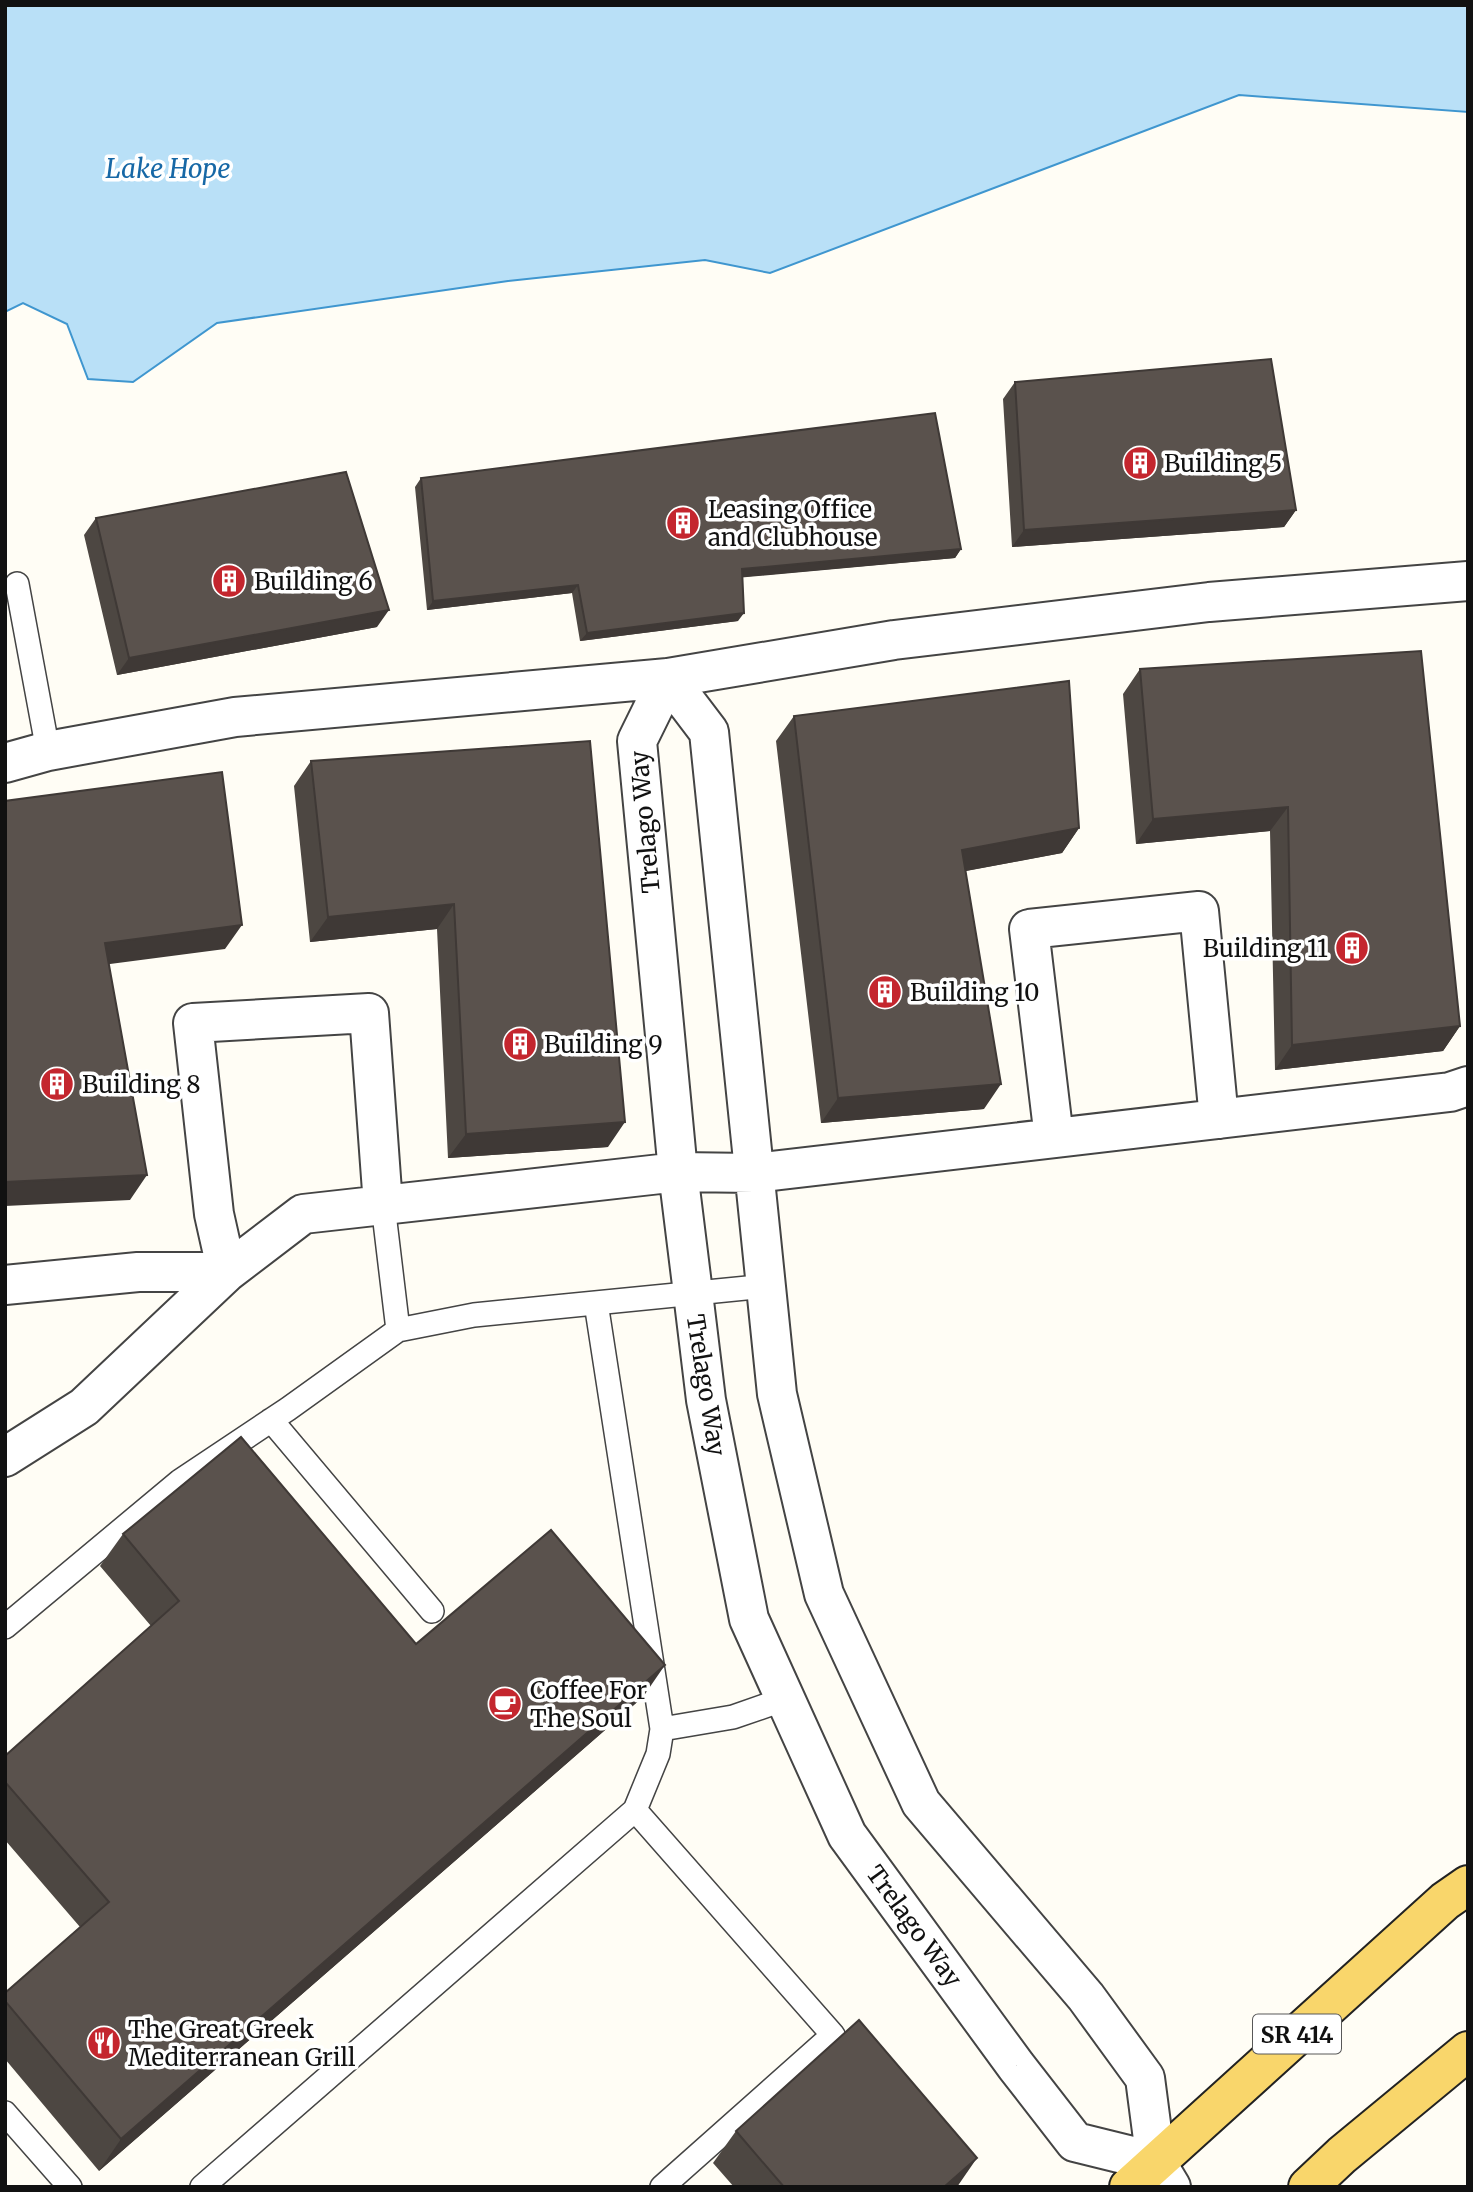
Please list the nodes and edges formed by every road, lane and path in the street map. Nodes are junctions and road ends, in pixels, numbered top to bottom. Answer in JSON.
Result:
{"nodes":[{"id":1,"x":17,"y":584,"type":"dead end"},
{"id":2,"x":1467,"y":591,"type":"edge"},
{"id":3,"x":668,"y":678,"type":"junction"},
{"id":4,"x":48,"y":751,"type":"junction"},
{"id":5,"x":5,"y":763,"type":"edge"},
{"id":6,"x":1468,"y":1086,"type":"edge"},
{"id":7,"x":1219,"y":1119,"type":"junction"},
{"id":8,"x":1054,"y":1138,"type":"junction"},
{"id":9,"x":678,"y":1172,"type":"junction"},
{"id":10,"x":754,"y":1173,"type":"junction"},
{"id":11,"x":383,"y":1205,"type":"junction"},
{"id":12,"x":227,"y":1272,"type":"junction"},
{"id":13,"x":5,"y":1285,"type":"edge"},
{"id":14,"x":766,"y":1286,"type":"junction"},
{"id":15,"x":692,"y":1293,"type":"junction"},
{"id":16,"x":596,"y":1303,"type":"junction"},
{"id":17,"x":398,"y":1330,"type":"junction"},
{"id":18,"x":271,"y":1420,"type":"junction"},
{"id":19,"x":5,"y":1457,"type":"edge"},
{"id":20,"x":432,"y":1611,"type":"dead end"},
{"id":21,"x":5,"y":1627,"type":"edge"},
{"id":22,"x":785,"y":1699,"type":"junction"},
{"id":23,"x":662,"y":1729,"type":"junction"},
{"id":24,"x":635,"y":1810,"type":"junction"},
{"id":25,"x":1468,"y":1885,"type":"edge"},
{"id":26,"x":1468,"y":2051,"type":"edge"},
{"id":27,"x":5,"y":2113,"type":"edge"},
{"id":28,"x":1152,"y":2179,"type":"edge"},
{"id":29,"x":70,"y":2187,"type":"edge"},
{"id":30,"x":202,"y":2187,"type":"edge"},
{"id":31,"x":662,"y":2187,"type":"edge"},
{"id":32,"x":1308,"y":2187,"type":"edge"}],
"edges":[{"from":1,"to":4,"type":"lane"},
{"from":2,"to":3,"type":"street"},
{"from":3,"to":4,"type":"street"},
{"from":3,"to":9,"type":"street","name":"Trelago Way"},
{"from":3,"to":10,"type":"street"},
{"from":4,"to":5,"type":"street"},
{"from":6,"to":7,"type":"street"},
{"from":7,"to":8,"type":"street"},
{"from":7,"to":8,"type":"street"},
{"from":8,"to":10,"type":"street"},
{"from":9,"to":10,"type":"street"},
{"from":9,"to":11,"type":"street"},
{"from":9,"to":15,"type":"street","name":"Trelago Way"},
{"from":10,"to":14,"type":"street"},
{"from":11,"to":12,"type":"street"},
{"from":11,"to":12,"type":"street"},
{"from":11,"to":17,"type":"lane"},
{"from":12,"to":13,"type":"street"},
{"from":12,"to":19,"type":"street"},
{"from":14,"to":15,"type":"lane"},
{"from":14,"to":28,"type":"street"},
{"from":15,"to":16,"type":"lane"},
{"from":15,"to":22,"type":"street","name":"Trelago Way"},
{"from":16,"to":17,"type":"lane"},
{"from":16,"to":23,"type":"lane"},
{"from":17,"to":18,"type":"lane"},
{"from":18,"to":20,"type":"lane"},
{"from":18,"to":21,"type":"lane"},
{"from":22,"to":23,"type":"lane"},
{"from":22,"to":28,"type":"street","name":"Trelago Way"},
{"from":23,"to":24,"type":"lane"},
{"from":24,"to":30,"type":"lane"},
{"from":24,"to":31,"type":"lane"},
{"from":25,"to":28,"type":"main road","number":"SR 414"},
{"from":26,"to":32,"type":"main road"},
{"from":27,"to":29,"type":"lane"}]}
